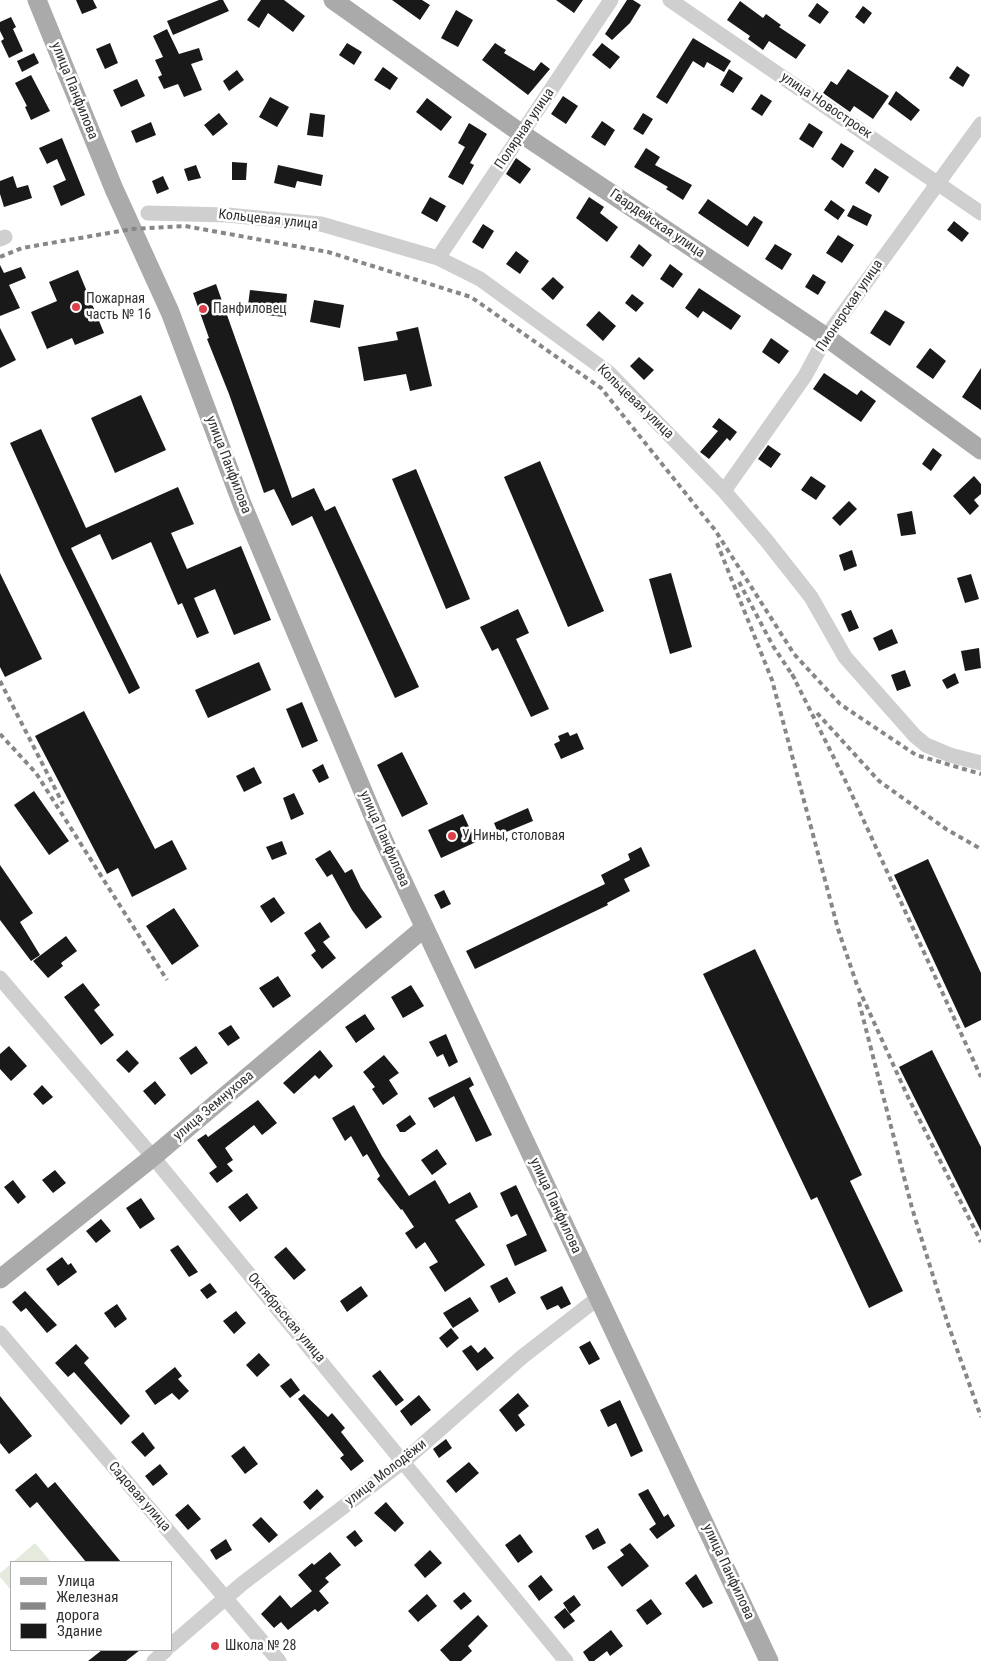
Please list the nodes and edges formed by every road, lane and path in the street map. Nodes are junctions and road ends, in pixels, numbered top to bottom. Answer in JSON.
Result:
{"nodes":[{"id":1,"x":37,"y":0,"type":"edge"},
{"id":2,"x":332,"y":0,"type":"edge"},
{"id":3,"x":611,"y":0,"type":"edge"},
{"id":4,"x":670,"y":0,"type":"edge"},
{"id":5,"x":981,"y":124,"type":"edge"},
{"id":6,"x":522,"y":134,"type":"junction"},
{"id":7,"x":937,"y":182,"type":"junction"},
{"id":8,"x":148,"y":213,"type":"dead end"},
{"id":9,"x":981,"y":213,"type":"edge"},
{"id":10,"x":438,"y":258,"type":"junction"},
{"id":11,"x":826,"y":337,"type":"junction"},
{"id":12,"x":981,"y":450,"type":"edge"},
{"id":13,"x":724,"y":491,"type":"junction"},
{"id":14,"x":981,"y":763,"type":"edge"},
{"id":15,"x":424,"y":928,"type":"junction"},
{"id":16,"x":0,"y":978,"type":"edge"},
{"id":17,"x":153,"y":1158,"type":"junction"},
{"id":18,"x":0,"y":1279,"type":"edge"},
{"id":19,"x":598,"y":1298,"type":"junction"},
{"id":20,"x":0,"y":1333,"type":"edge"},
{"id":21,"x":404,"y":1461,"type":"junction"},
{"id":22,"x":226,"y":1597,"type":"junction"},
{"id":23,"x":172,"y":1645,"type":"edge"},
{"id":24,"x":165,"y":1651,"type":"edge"},
{"id":25,"x":154,"y":1661,"type":"edge"},
{"id":26,"x":279,"y":1661,"type":"edge"},
{"id":27,"x":566,"y":1661,"type":"edge"},
{"id":28,"x":769,"y":1661,"type":"edge"}],
"edges":[{"from":1,"to":15,"type":"main road","name":"улица Панфилова"},
{"from":2,"to":6,"type":"main road","name":"Гвардейская улица"},
{"from":3,"to":6,"type":"street","name":"Полярная улица"},
{"from":4,"to":7,"type":"street","name":"улица Новостроек"},
{"from":5,"to":7,"type":"street","name":"Пионерская улица"},
{"from":6,"to":10,"type":"street","name":"Полярная улица"},
{"from":6,"to":11,"type":"main road","name":"Гвардейская улица"},
{"from":7,"to":9,"type":"street","name":"улица Новостроек"},
{"from":7,"to":11,"type":"street","name":"Пионерская улица"},
{"from":8,"to":10,"type":"street","name":"Кольцевая улица"},
{"from":10,"to":13,"type":"street","name":"Кольцевая улица"},
{"from":11,"to":12,"type":"main road","name":"Гвардейская улица"},
{"from":11,"to":13,"type":"street","name":"Пионерская улица"},
{"from":13,"to":14,"type":"street","name":"Кольцевая улица"},
{"from":15,"to":17,"type":"main road","name":"улица Земнухова"},
{"from":15,"to":19,"type":"main road","name":"улица Панфилова"},
{"from":16,"to":17,"type":"street","name":"Октябрьская улица"},
{"from":17,"to":18,"type":"main road","name":"улица Земнухова"},
{"from":17,"to":21,"type":"street","name":"Октябрьская улица"},
{"from":19,"to":21,"type":"street","name":"улица Молодёжи"},
{"from":19,"to":28,"type":"main road","name":"улица Панфилова"},
{"from":20,"to":22,"type":"street","name":"Садовая улица"},
{"from":21,"to":22,"type":"street","name":"улица Молодёжи"},
{"from":21,"to":27,"type":"street","name":"Октябрьская улица"},
{"from":22,"to":23,"type":"street","name":"улица Молодёжи"},
{"from":22,"to":26,"type":"street","name":"Садовая улица"},
{"from":24,"to":25,"type":"street"}]}
